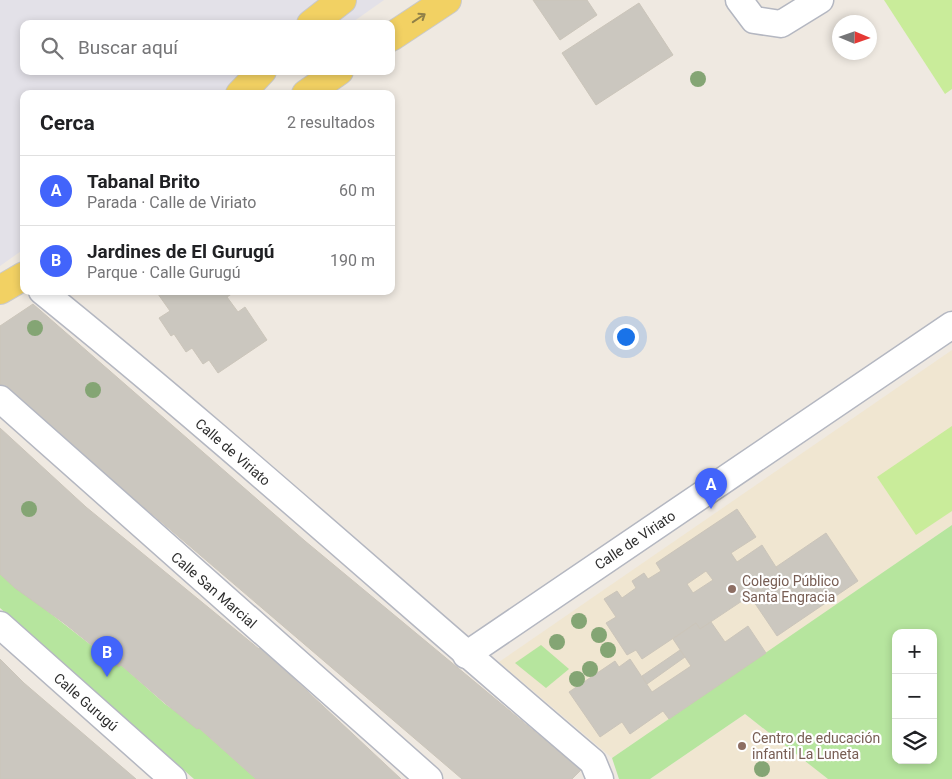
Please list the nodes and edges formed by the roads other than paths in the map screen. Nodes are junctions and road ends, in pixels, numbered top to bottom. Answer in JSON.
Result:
{"nodes":[{"id":1,"x":342,"y":0,"type":"edge"},
{"id":2,"x":447,"y":0,"type":"edge"},
{"id":3,"x":739,"y":0,"type":"edge"},
{"id":4,"x":820,"y":0,"type":"edge"},
{"id":5,"x":316,"y":20,"type":"edge"},
{"id":6,"x":395,"y":34,"type":"edge"},
{"id":7,"x":258,"y":75,"type":"edge"},
{"id":8,"x":334,"y":75,"type":"edge"},
{"id":9,"x":244,"y":90,"type":"edge"},
{"id":10,"x":312,"y":90,"type":"edge"},
{"id":11,"x":20,"y":278,"type":"edge"},
{"id":12,"x":0,"y":290,"type":"edge"},
{"id":13,"x":47,"y":295,"type":"edge"},
{"id":14,"x":952,"y":325,"type":"edge"},
{"id":15,"x":0,"y":400,"type":"edge"},
{"id":16,"x":0,"y":625,"type":"edge"},
{"id":17,"x":466,"y":655,"type":"junction"},
{"id":18,"x":173,"y":779,"type":"edge"},
{"id":19,"x":429,"y":779,"type":"edge"},
{"id":20,"x":600,"y":779,"type":"edge"}],
"edges":[{"from":1,"to":5,"type":"main road"},
{"from":6,"to":2,"type":"main road","one_way":true},
{"from":3,"to":4,"type":"street"},
{"from":7,"to":9,"type":"main road"},
{"from":8,"to":10,"type":"main road"},
{"from":11,"to":12,"type":"main road"},
{"from":13,"to":17,"type":"street","name":"Calle de Viriato"},
{"from":14,"to":17,"type":"street","name":"Calle de Viriato"},
{"from":15,"to":19,"type":"street","name":"Calle San Marcial"},
{"from":16,"to":18,"type":"street","name":"Calle Gurugú"},
{"from":17,"to":20,"type":"street","name":"Calle de Viriato"}]}
